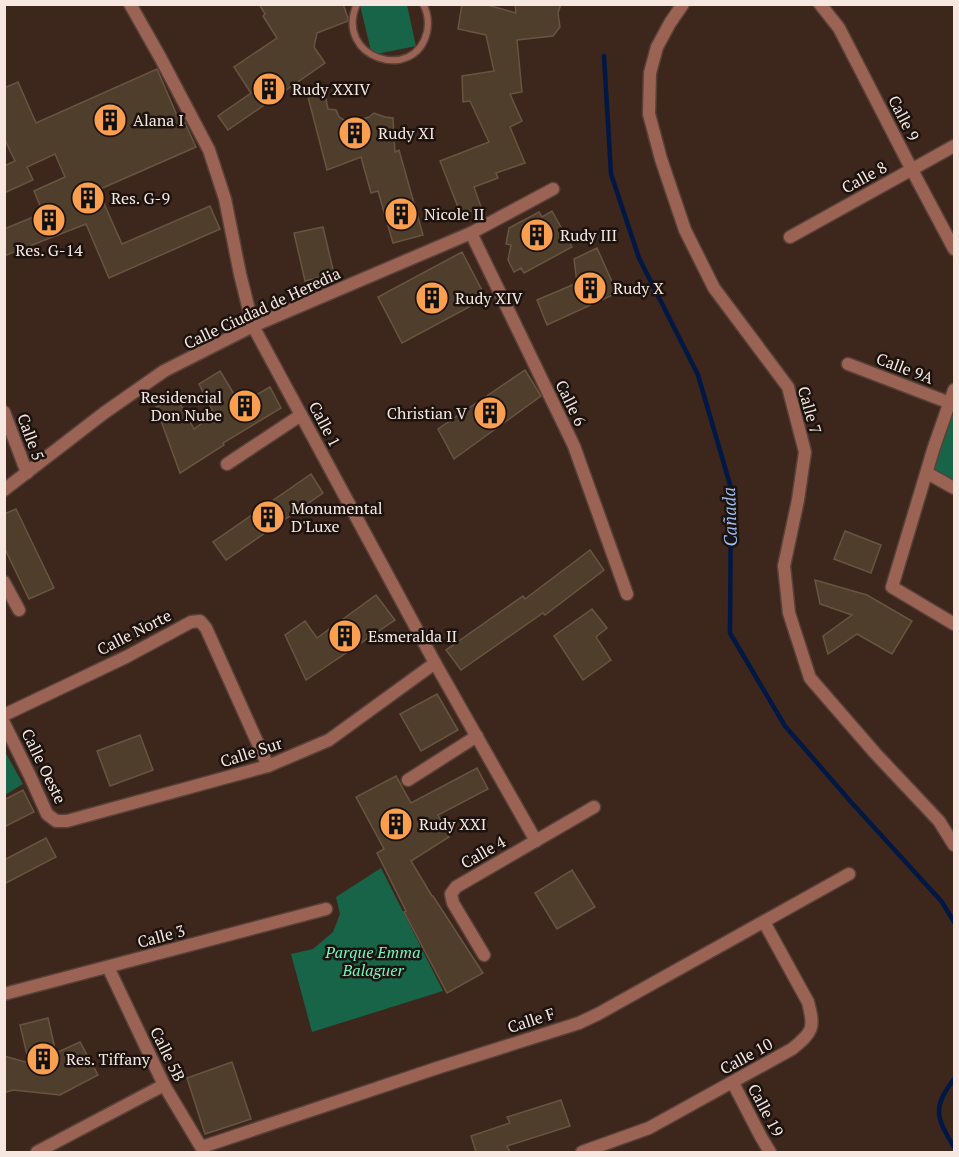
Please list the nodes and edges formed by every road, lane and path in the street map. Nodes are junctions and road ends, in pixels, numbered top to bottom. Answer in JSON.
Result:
{"nodes":[{"id":1,"x":130,"y":4,"type":"edge"},
{"id":2,"x":357,"y":4,"type":"edge"},
{"id":3,"x":423,"y":4,"type":"edge"},
{"id":4,"x":683,"y":4,"type":"edge"},
{"id":5,"x":820,"y":4,"type":"edge"},
{"id":6,"x":954,"y":146,"type":"edge"},
{"id":7,"x":912,"y":170,"type":"junction"},
{"id":8,"x":553,"y":189,"type":"dead end"},
{"id":9,"x":471,"y":233,"type":"junction"},
{"id":10,"x":790,"y":237,"type":"dead end"},
{"id":11,"x":954,"y":249,"type":"edge"},
{"id":12,"x":253,"y":326,"type":"junction"},
{"id":13,"x":848,"y":364,"type":"dead end"},
{"id":14,"x":954,"y":390,"type":"edge"},
{"id":15,"x":950,"y":403,"type":"junction"},
{"id":16,"x":4,"y":412,"type":"edge"},
{"id":17,"x":301,"y":415,"type":"junction"},
{"id":18,"x":227,"y":464,"type":"dead end"},
{"id":19,"x":27,"y":473,"type":"junction"},
{"id":20,"x":927,"y":473,"type":"junction"},
{"id":21,"x":954,"y":488,"type":"edge"},
{"id":22,"x":4,"y":490,"type":"edge"},
{"id":23,"x":4,"y":582,"type":"edge"},
{"id":24,"x":627,"y":594,"type":"dead end"},
{"id":25,"x":19,"y":610,"type":"dead end"},
{"id":26,"x":954,"y":624,"type":"edge"},
{"id":27,"x":435,"y":663,"type":"junction"},
{"id":28,"x":4,"y":715,"type":"edge"},
{"id":29,"x":4,"y":723,"type":"edge"},
{"id":30,"x":477,"y":736,"type":"junction"},
{"id":31,"x":268,"y":766,"type":"junction"},
{"id":32,"x":408,"y":780,"type":"dead end"},
{"id":33,"x":594,"y":807,"type":"dead end"},
{"id":34,"x":56,"y":821,"type":"joint"},
{"id":35,"x":536,"y":841,"type":"junction"},
{"id":36,"x":954,"y":845,"type":"edge"},
{"id":37,"x":849,"y":874,"type":"dead end"},
{"id":38,"x":326,"y":909,"type":"dead end"},
{"id":39,"x":764,"y":922,"type":"junction"},
{"id":40,"x":484,"y":954,"type":"dead end"},
{"id":41,"x":108,"y":967,"type":"junction"},
{"id":42,"x":4,"y":994,"type":"edge"},
{"id":43,"x":733,"y":1083,"type":"junction"},
{"id":44,"x":165,"y":1085,"type":"junction"},
{"id":45,"x":203,"y":1150,"type":"edge"},
{"id":46,"x":39,"y":1152,"type":"edge"},
{"id":47,"x":582,"y":1152,"type":"edge"},
{"id":48,"x":770,"y":1152,"type":"edge"}],
"edges":[{"from":1,"to":12,"type":"street","name":"Calle 1"},
{"from":2,"to":3,"type":"lane"},
{"from":4,"to":36,"type":"street","name":"Calle 7"},
{"from":5,"to":7,"type":"street","name":"Calle 9"},
{"from":6,"to":7,"type":"street","name":"Calle 8"},
{"from":7,"to":10,"type":"street","name":"Calle 8"},
{"from":7,"to":11,"type":"street","name":"Calle 9"},
{"from":8,"to":9,"type":"street","name":"Calle Ciudad de Heredia"},
{"from":9,"to":12,"type":"street","name":"Calle Ciudad de Heredia"},
{"from":9,"to":24,"type":"street","name":"Calle 6"},
{"from":12,"to":17,"type":"street","name":"Calle 1"},
{"from":12,"to":19,"type":"street","name":"Calle Ciudad de Heredia"},
{"from":13,"to":15,"type":"street","name":"Calle 9A"},
{"from":14,"to":15,"type":"street"},
{"from":15,"to":20,"type":"street"},
{"from":16,"to":19,"type":"street","name":"Calle 5"},
{"from":17,"to":18,"type":"street"},
{"from":17,"to":27,"type":"street","name":"Calle 1"},
{"from":19,"to":22,"type":"street","name":"Calle Ciudad de Heredia"},
{"from":20,"to":21,"type":"street"},
{"from":20,"to":26,"type":"street"},
{"from":23,"to":25,"type":"street"},
{"from":27,"to":30,"type":"street","name":"Calle 1"},
{"from":27,"to":31,"type":"street","name":"Calle Sur"},
{"from":28,"to":31,"type":"street","name":"Calle Norte"},
{"from":29,"to":34,"type":"street","name":"Calle Oeste"},
{"from":30,"to":32,"type":"street"},
{"from":30,"to":35,"type":"street","name":"Calle 1"},
{"from":31,"to":34,"type":"street","name":"Calle Sur"},
{"from":33,"to":35,"type":"street","name":"Calle 4"},
{"from":35,"to":40,"type":"street","name":"Calle 4"},
{"from":37,"to":39,"type":"street","name":"Calle F"},
{"from":38,"to":41,"type":"street","name":"Calle 3"},
{"from":39,"to":43,"type":"street","name":"Calle 10"},
{"from":39,"to":45,"type":"street","name":"Calle F"},
{"from":41,"to":42,"type":"street","name":"Calle 3"},
{"from":41,"to":44,"type":"street","name":"Calle 5B"},
{"from":43,"to":47,"type":"street","name":"Calle 10"},
{"from":43,"to":48,"type":"street","name":"Calle 19"},
{"from":44,"to":45,"type":"street","name":"Calle 5B"},
{"from":44,"to":46,"type":"street"}]}
